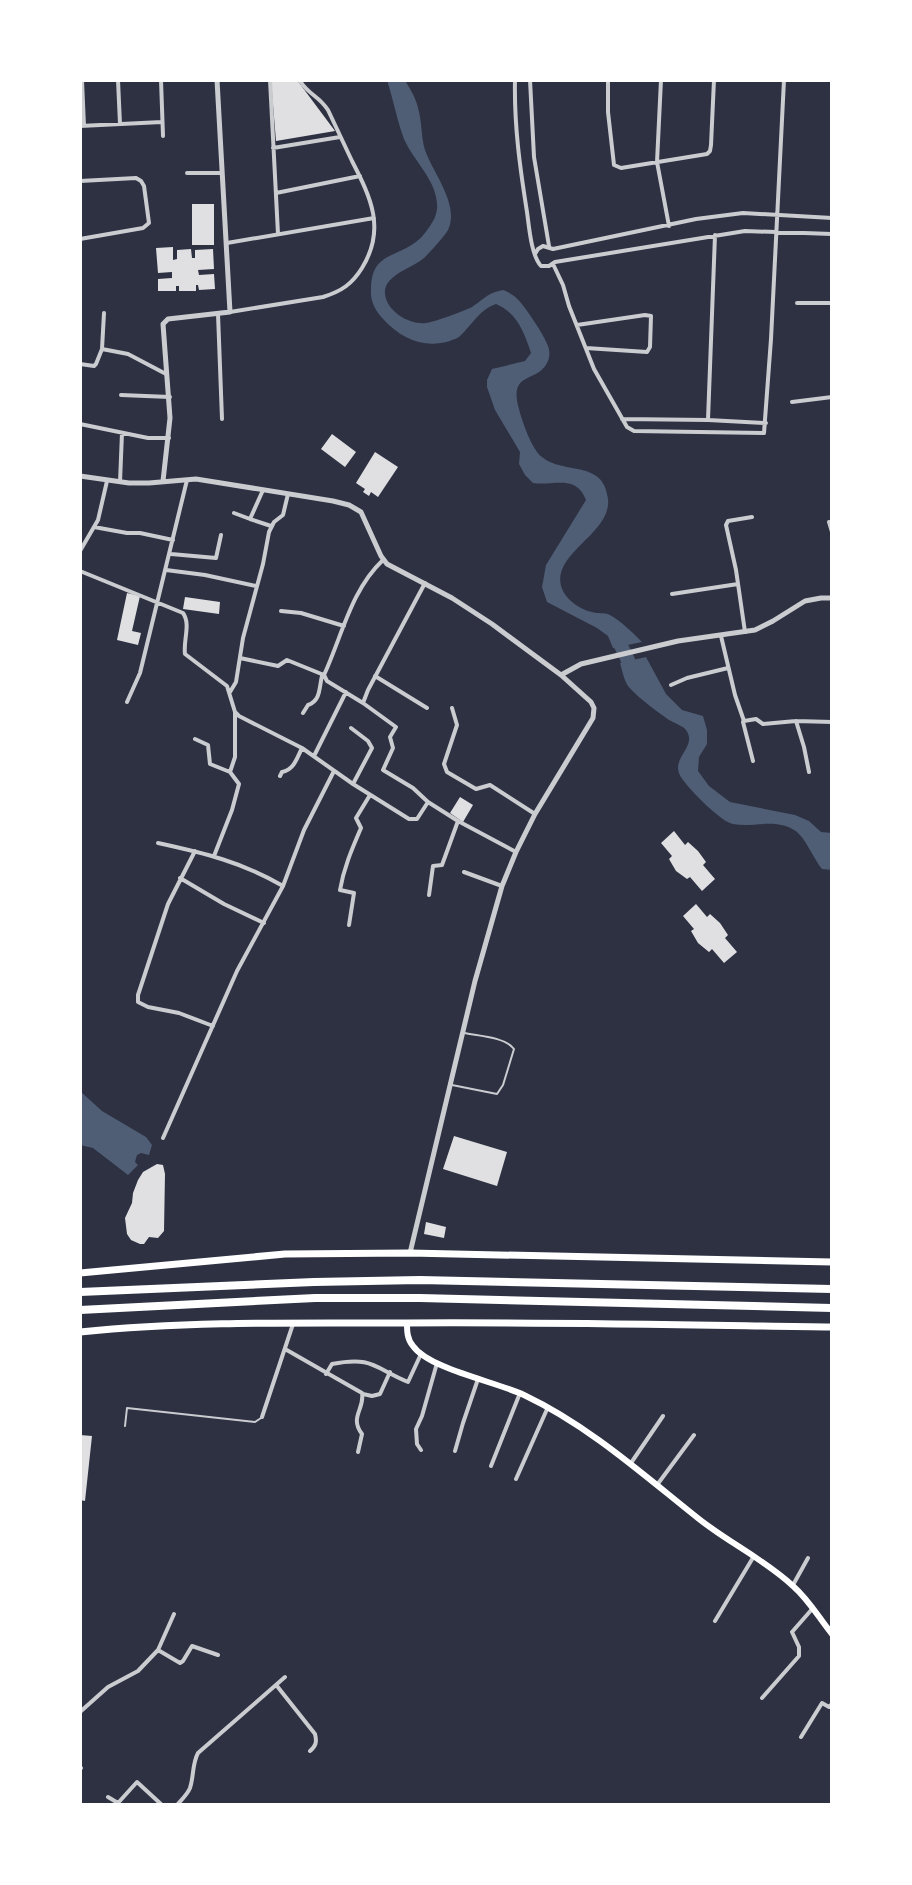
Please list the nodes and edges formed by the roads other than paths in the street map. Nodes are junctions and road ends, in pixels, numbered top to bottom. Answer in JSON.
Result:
{"nodes":[{"id":1,"x":82,"y":80,"type":"edge"},
{"id":2,"x":118,"y":80,"type":"edge"},
{"id":3,"x":161,"y":80,"type":"edge"},
{"id":4,"x":217,"y":80,"type":"edge"},
{"id":5,"x":270,"y":80,"type":"edge"},
{"id":6,"x":515,"y":80,"type":"edge"},
{"id":7,"x":530,"y":80,"type":"edge"},
{"id":8,"x":608,"y":80,"type":"edge"},
{"id":9,"x":661,"y":80,"type":"edge"},
{"id":10,"x":714,"y":80,"type":"edge"},
{"id":11,"x":784,"y":80,"type":"edge"},
{"id":12,"x":300,"y":81,"type":"edge"},
{"id":13,"x":162,"y":122,"type":"junction"},
{"id":14,"x":120,"y":124,"type":"junction"},
{"id":15,"x":82,"y":126,"type":"edge"},
{"id":16,"x":163,"y":136,"type":"dead end"},
{"id":17,"x":340,"y":137,"type":"junction"},
{"id":18,"x":273,"y":148,"type":"junction"},
{"id":19,"x":657,"y":162,"type":"junction"},
{"id":20,"x":187,"y":173,"type":"dead end"},
{"id":21,"x":222,"y":173,"type":"junction"},
{"id":22,"x":360,"y":176,"type":"junction"},
{"id":23,"x":80,"y":181,"type":"edge"},
{"id":24,"x":276,"y":193,"type":"junction"},
{"id":25,"x":776,"y":215,"type":"junction"},
{"id":26,"x":374,"y":218,"type":"junction"},
{"id":27,"x":832,"y":218,"type":"edge"},
{"id":28,"x":669,"y":226,"type":"junction"},
{"id":29,"x":775,"y":231,"type":"junction"},
{"id":30,"x":278,"y":234,"type":"junction"},
{"id":31,"x":832,"y":234,"type":"edge"},
{"id":32,"x":715,"y":235,"type":"junction"},
{"id":33,"x":80,"y":239,"type":"edge"},
{"id":34,"x":227,"y":243,"type":"junction"},
{"id":35,"x":551,"y":248,"type":"junction"},
{"id":36,"x":535,"y":254,"type":"junction"},
{"id":37,"x":554,"y":263,"type":"junction"},
{"id":38,"x":797,"y":303,"type":"dead end"},
{"id":39,"x":832,"y":303,"type":"edge"},
{"id":40,"x":230,"y":312,"type":"junction"},
{"id":41,"x":104,"y":313,"type":"dead end"},
{"id":42,"x":218,"y":314,"type":"junction"},
{"id":43,"x":577,"y":325,"type":"junction"},
{"id":44,"x":586,"y":348,"type":"junction"},
{"id":45,"x":102,"y":349,"type":"junction"},
{"id":46,"x":80,"y":364,"type":"edge"},
{"id":47,"x":167,"y":374,"type":"junction"},
{"id":48,"x":121,"y":395,"type":"dead end"},
{"id":49,"x":170,"y":397,"type":"junction"},
{"id":50,"x":832,"y":397,"type":"edge"},
{"id":51,"x":792,"y":402,"type":"dead end"},
{"id":52,"x":222,"y":419,"type":"dead end"},
{"id":53,"x":622,"y":419,"type":"junction"},
{"id":54,"x":708,"y":420,"type":"junction"},
{"id":55,"x":766,"y":423,"type":"junction"},
{"id":56,"x":80,"y":424,"type":"edge"},
{"id":57,"x":122,"y":433,"type":"junction"},
{"id":58,"x":169,"y":438,"type":"junction"},
{"id":59,"x":80,"y":476,"type":"edge"},
{"id":60,"x":187,"y":478,"type":"junction"},
{"id":61,"x":107,"y":481,"type":"junction"},
{"id":62,"x":163,"y":481,"type":"junction"},
{"id":63,"x":120,"y":482,"type":"junction"},
{"id":64,"x":263,"y":490,"type":"junction"},
{"id":65,"x":288,"y":494,"type":"junction"},
{"id":66,"x":234,"y":513,"type":"dead end"},
{"id":67,"x":752,"y":517,"type":"dead end"},
{"id":68,"x":250,"y":519,"type":"junction"},
{"id":69,"x":829,"y":522,"type":"dead end"},
{"id":70,"x":271,"y":526,"type":"junction"},
{"id":71,"x":94,"y":527,"type":"junction"},
{"id":72,"x":832,"y":532,"type":"edge"},
{"id":73,"x":221,"y":535,"type":"dead end"},
{"id":74,"x":173,"y":540,"type":"junction"},
{"id":75,"x":80,"y":551,"type":"edge"},
{"id":76,"x":170,"y":554,"type":"junction"},
{"id":77,"x":383,"y":560,"type":"junction"},
{"id":78,"x":166,"y":570,"type":"junction"},
{"id":79,"x":80,"y":571,"type":"edge"},
{"id":80,"x":425,"y":583,"type":"junction"},
{"id":81,"x":738,"y":584,"type":"junction"},
{"id":82,"x":256,"y":586,"type":"junction"},
{"id":83,"x":672,"y":594,"type":"dead end"},
{"id":84,"x":832,"y":598,"type":"edge"},
{"id":85,"x":157,"y":602,"type":"junction"},
{"id":86,"x":281,"y":611,"type":"dead end"},
{"id":87,"x":344,"y":626,"type":"junction"},
{"id":88,"x":745,"y":632,"type":"junction"},
{"id":89,"x":721,"y":636,"type":"junction"},
{"id":90,"x":240,"y":658,"type":"junction"},
{"id":91,"x":728,"y":668,"type":"junction"},
{"id":92,"x":561,"y":675,"type":"junction"},
{"id":93,"x":323,"y":676,"type":"junction"},
{"id":94,"x":375,"y":676,"type":"junction"},
{"id":95,"x":671,"y":685,"type":"dead end"},
{"id":96,"x":346,"y":692,"type":"junction"},
{"id":97,"x":231,"y":694,"type":"junction"},
{"id":98,"x":127,"y":702,"type":"dead end"},
{"id":99,"x":363,"y":703,"type":"junction"},
{"id":100,"x":427,"y":708,"type":"dead end"},
{"id":101,"x":452,"y":708,"type":"dead end"},
{"id":102,"x":235,"y":712,"type":"junction"},
{"id":103,"x":303,"y":713,"type":"dead end"},
{"id":104,"x":742,"y":720,"type":"junction"},
{"id":105,"x":796,"y":721,"type":"junction"},
{"id":106,"x":832,"y":722,"type":"edge"},
{"id":107,"x":351,"y":728,"type":"dead end"},
{"id":108,"x":195,"y":739,"type":"dead end"},
{"id":109,"x":302,"y":748,"type":"junction"},
{"id":110,"x":314,"y":756,"type":"junction"},
{"id":111,"x":753,"y":761,"type":"dead end"},
{"id":112,"x":334,"y":771,"type":"junction"},
{"id":113,"x":230,"y":772,"type":"junction"},
{"id":114,"x":809,"y":772,"type":"dead end"},
{"id":115,"x":280,"y":776,"type":"dead end"},
{"id":116,"x":353,"y":784,"type":"junction"},
{"id":117,"x":370,"y":795,"type":"junction"},
{"id":118,"x":428,"y":802,"type":"junction"},
{"id":119,"x":535,"y":814,"type":"junction"},
{"id":120,"x":458,"y":821,"type":"junction"},
{"id":121,"x":158,"y":843,"type":"dead end"},
{"id":122,"x":195,"y":851,"type":"junction"},
{"id":123,"x":516,"y":852,"type":"junction"},
{"id":124,"x":214,"y":856,"type":"junction"},
{"id":125,"x":464,"y":872,"type":"dead end"},
{"id":126,"x":180,"y":878,"type":"junction"},
{"id":127,"x":283,"y":886,"type":"junction"},
{"id":128,"x":502,"y":886,"type":"junction"},
{"id":129,"x":429,"y":895,"type":"dead end"},
{"id":130,"x":264,"y":923,"type":"junction"},
{"id":131,"x":349,"y":925,"type":"dead end"},
{"id":132,"x":213,"y":1026,"type":"junction"},
{"id":133,"x":463,"y":1033,"type":"junction"},
{"id":134,"x":451,"y":1084,"type":"junction"},
{"id":135,"x":163,"y":1138,"type":"dead end"},
{"id":136,"x":410,"y":1253,"type":"junction"},
{"id":137,"x":832,"y":1262,"type":"edge"},
{"id":138,"x":80,"y":1273,"type":"edge"},
{"id":139,"x":832,"y":1289,"type":"edge"},
{"id":140,"x":80,"y":1292,"type":"edge"},
{"id":141,"x":832,"y":1308,"type":"edge"},
{"id":142,"x":80,"y":1310,"type":"edge"},
{"id":143,"x":294,"y":1322,"type":"junction"},
{"id":144,"x":407,"y":1323,"type":"junction"},
{"id":145,"x":832,"y":1327,"type":"edge"},
{"id":146,"x":80,"y":1332,"type":"edge"},
{"id":147,"x":285,"y":1349,"type":"junction"},
{"id":148,"x":421,"y":1354,"type":"junction"},
{"id":149,"x":437,"y":1363,"type":"junction"},
{"id":150,"x":390,"y":1372,"type":"junction"},
{"id":151,"x":326,"y":1374,"type":"junction"},
{"id":152,"x":478,"y":1379,"type":"junction"},
{"id":153,"x":362,"y":1393,"type":"junction"},
{"id":154,"x":520,"y":1393,"type":"junction"},
{"id":155,"x":548,"y":1407,"type":"junction"},
{"id":156,"x":663,"y":1416,"type":"dead end"},
{"id":157,"x":262,"y":1417,"type":"joint"},
{"id":158,"x":125,"y":1426,"type":"dead end"},
{"id":159,"x":694,"y":1435,"type":"dead end"},
{"id":160,"x":421,"y":1450,"type":"dead end"},
{"id":161,"x":455,"y":1451,"type":"dead end"},
{"id":162,"x":358,"y":1452,"type":"dead end"},
{"id":163,"x":631,"y":1463,"type":"junction"},
{"id":164,"x":491,"y":1466,"type":"dead end"},
{"id":165,"x":516,"y":1479,"type":"dead end"},
{"id":166,"x":657,"y":1485,"type":"junction"},
{"id":167,"x":754,"y":1556,"type":"junction"},
{"id":168,"x":808,"y":1558,"type":"dead end"},
{"id":169,"x":793,"y":1585,"type":"junction"},
{"id":170,"x":813,"y":1608,"type":"junction"},
{"id":171,"x":174,"y":1614,"type":"dead end"},
{"id":172,"x":715,"y":1621,"type":"dead end"},
{"id":173,"x":832,"y":1634,"type":"edge"},
{"id":174,"x":158,"y":1650,"type":"junction"},
{"id":175,"x":218,"y":1655,"type":"dead end"},
{"id":176,"x":285,"y":1677,"type":"dead end"},
{"id":177,"x":276,"y":1685,"type":"junction"},
{"id":178,"x":762,"y":1698,"type":"dead end"},
{"id":179,"x":832,"y":1704,"type":"edge"},
{"id":180,"x":80,"y":1712,"type":"edge"},
{"id":181,"x":801,"y":1737,"type":"dead end"},
{"id":182,"x":310,"y":1751,"type":"dead end"},
{"id":183,"x":108,"y":1797,"type":"dead end"},
{"id":184,"x":119,"y":1804,"type":"edge"},
{"id":185,"x":162,"y":1805,"type":"edge"},
{"id":186,"x":177,"y":1805,"type":"edge"}],
"edges":[{"from":1,"to":15,"type":"street"},
{"from":2,"to":14,"type":"street"},
{"from":3,"to":13,"type":"street"},
{"from":4,"to":21,"type":"street"},
{"from":5,"to":18,"type":"street"},
{"from":6,"to":36,"type":"street"},
{"from":7,"to":35,"type":"street"},
{"from":8,"to":19,"type":"street"},
{"from":9,"to":19,"type":"street"},
{"from":10,"to":19,"type":"street"},
{"from":11,"to":25,"type":"street"},
{"from":12,"to":17,"type":"street"},
{"from":13,"to":14,"type":"street"},
{"from":13,"to":16,"type":"street"},
{"from":14,"to":15,"type":"street"},
{"from":17,"to":18,"type":"street"},
{"from":17,"to":22,"type":"street"},
{"from":18,"to":24,"type":"street"},
{"from":19,"to":28,"type":"street"},
{"from":20,"to":21,"type":"street"},
{"from":21,"to":34,"type":"street"},
{"from":22,"to":24,"type":"street"},
{"from":22,"to":26,"type":"street"},
{"from":23,"to":33,"type":"street"},
{"from":24,"to":30,"type":"street"},
{"from":25,"to":27,"type":"street"},
{"from":25,"to":28,"type":"street"},
{"from":25,"to":29,"type":"street"},
{"from":26,"to":30,"type":"street"},
{"from":26,"to":40,"type":"street"},
{"from":28,"to":35,"type":"street"},
{"from":29,"to":31,"type":"street"},
{"from":29,"to":32,"type":"street"},
{"from":29,"to":55,"type":"street"},
{"from":30,"to":34,"type":"street"},
{"from":32,"to":37,"type":"street"},
{"from":32,"to":54,"type":"street"},
{"from":34,"to":40,"type":"street"},
{"from":35,"to":36,"type":"street"},
{"from":35,"to":37,"type":"street"},
{"from":36,"to":37,"type":"street"},
{"from":37,"to":43,"type":"street"},
{"from":38,"to":39,"type":"street"},
{"from":40,"to":42,"type":"street"},
{"from":41,"to":45,"type":"street"},
{"from":42,"to":47,"type":"street"},
{"from":42,"to":52,"type":"street"},
{"from":43,"to":44,"type":"street"},
{"from":43,"to":44,"type":"street"},
{"from":44,"to":53,"type":"street"},
{"from":45,"to":46,"type":"street"},
{"from":45,"to":47,"type":"street"},
{"from":47,"to":49,"type":"street"},
{"from":48,"to":49,"type":"street"},
{"from":49,"to":58,"type":"street"},
{"from":50,"to":51,"type":"street"},
{"from":53,"to":54,"type":"street"},
{"from":53,"to":55,"type":"street"},
{"from":54,"to":55,"type":"street"},
{"from":56,"to":57,"type":"street"},
{"from":57,"to":58,"type":"street"},
{"from":57,"to":63,"type":"street"},
{"from":58,"to":62,"type":"street"},
{"from":59,"to":61,"type":"street"},
{"from":60,"to":62,"type":"street"},
{"from":60,"to":64,"type":"street"},
{"from":60,"to":74,"type":"street"},
{"from":61,"to":63,"type":"street"},
{"from":61,"to":71,"type":"street"},
{"from":62,"to":63,"type":"street"},
{"from":64,"to":65,"type":"street"},
{"from":64,"to":68,"type":"street"},
{"from":65,"to":70,"type":"street"},
{"from":65,"to":77,"type":"street"},
{"from":66,"to":68,"type":"street"},
{"from":67,"to":81,"type":"street"},
{"from":68,"to":70,"type":"street"},
{"from":69,"to":72,"type":"street"},
{"from":70,"to":82,"type":"street"},
{"from":71,"to":74,"type":"street"},
{"from":71,"to":75,"type":"street"},
{"from":73,"to":76,"type":"street"},
{"from":74,"to":76,"type":"street"},
{"from":76,"to":78,"type":"street"},
{"from":77,"to":80,"type":"street"},
{"from":77,"to":87,"type":"street"},
{"from":78,"to":82,"type":"street"},
{"from":78,"to":85,"type":"street"},
{"from":79,"to":85,"type":"street"},
{"from":80,"to":92,"type":"street"},
{"from":80,"to":94,"type":"street"},
{"from":81,"to":83,"type":"street"},
{"from":81,"to":88,"type":"street"},
{"from":82,"to":90,"type":"street"},
{"from":84,"to":88,"type":"street"},
{"from":85,"to":97,"type":"street"},
{"from":85,"to":98,"type":"street"},
{"from":86,"to":87,"type":"street"},
{"from":87,"to":93,"type":"street"},
{"from":88,"to":89,"type":"street"},
{"from":89,"to":91,"type":"street"},
{"from":89,"to":92,"type":"street"},
{"from":90,"to":93,"type":"street"},
{"from":90,"to":97,"type":"street"},
{"from":91,"to":95,"type":"street"},
{"from":91,"to":104,"type":"street"},
{"from":92,"to":119,"type":"street"},
{"from":93,"to":96,"type":"street"},
{"from":93,"to":103,"type":"street"},
{"from":94,"to":99,"type":"street"},
{"from":94,"to":100,"type":"street"},
{"from":96,"to":99,"type":"street"},
{"from":96,"to":110,"type":"street"},
{"from":97,"to":102,"type":"street"},
{"from":99,"to":118,"type":"street"},
{"from":101,"to":119,"type":"street"},
{"from":102,"to":109,"type":"street"},
{"from":102,"to":113,"type":"street"},
{"from":104,"to":105,"type":"street"},
{"from":104,"to":111,"type":"street"},
{"from":105,"to":106,"type":"street"},
{"from":105,"to":114,"type":"street"},
{"from":107,"to":116,"type":"street"},
{"from":108,"to":113,"type":"street"},
{"from":109,"to":110,"type":"street"},
{"from":109,"to":115,"type":"street"},
{"from":110,"to":112,"type":"street"},
{"from":112,"to":116,"type":"street"},
{"from":112,"to":127,"type":"street"},
{"from":113,"to":124,"type":"street"},
{"from":116,"to":117,"type":"street"},
{"from":117,"to":118,"type":"street"},
{"from":117,"to":131,"type":"street"},
{"from":118,"to":120,"type":"street"},
{"from":119,"to":123,"type":"street"},
{"from":120,"to":123,"type":"street"},
{"from":120,"to":129,"type":"street"},
{"from":121,"to":122,"type":"street"},
{"from":122,"to":124,"type":"street"},
{"from":122,"to":126,"type":"street"},
{"from":123,"to":128,"type":"street"},
{"from":124,"to":127,"type":"street"},
{"from":125,"to":128,"type":"street"},
{"from":126,"to":130,"type":"street"},
{"from":126,"to":132,"type":"street"},
{"from":127,"to":130,"type":"street"},
{"from":128,"to":133,"type":"street"},
{"from":130,"to":132,"type":"street"},
{"from":132,"to":135,"type":"street"},
{"from":133,"to":134,"type":"street"},
{"from":133,"to":134,"type":"lane"},
{"from":134,"to":136,"type":"street"},
{"from":136,"to":137,"type":"main road"},
{"from":136,"to":138,"type":"main road"},
{"from":139,"to":140,"type":"highway"},
{"from":141,"to":142,"type":"highway"},
{"from":143,"to":144,"type":"main road"},
{"from":143,"to":146,"type":"main road"},
{"from":143,"to":147,"type":"street"},
{"from":144,"to":145,"type":"main road"},
{"from":144,"to":148,"type":"main road"},
{"from":147,"to":151,"type":"street"},
{"from":147,"to":157,"type":"street"},
{"from":148,"to":149,"type":"main road"},
{"from":148,"to":150,"type":"street"},
{"from":149,"to":152,"type":"main road"},
{"from":149,"to":160,"type":"street"},
{"from":150,"to":151,"type":"street"},
{"from":150,"to":153,"type":"street"},
{"from":151,"to":153,"type":"street"},
{"from":152,"to":154,"type":"main road"},
{"from":152,"to":161,"type":"street"},
{"from":153,"to":162,"type":"street"},
{"from":154,"to":155,"type":"main road"},
{"from":154,"to":164,"type":"street"},
{"from":155,"to":163,"type":"main road"},
{"from":155,"to":165,"type":"street"},
{"from":156,"to":163,"type":"street"},
{"from":157,"to":158,"type":"lane"},
{"from":159,"to":166,"type":"street"},
{"from":163,"to":166,"type":"main road"},
{"from":166,"to":167,"type":"main road"},
{"from":167,"to":169,"type":"main road"},
{"from":167,"to":172,"type":"street"},
{"from":168,"to":169,"type":"street"},
{"from":169,"to":170,"type":"main road"},
{"from":170,"to":173,"type":"main road"},
{"from":170,"to":178,"type":"street"},
{"from":171,"to":174,"type":"street"},
{"from":174,"to":175,"type":"street"},
{"from":174,"to":180,"type":"street"},
{"from":176,"to":177,"type":"street"},
{"from":177,"to":182,"type":"street"},
{"from":177,"to":186,"type":"street"},
{"from":179,"to":181,"type":"street"},
{"from":183,"to":184,"type":"street"},
{"from":184,"to":185,"type":"street"}]}
